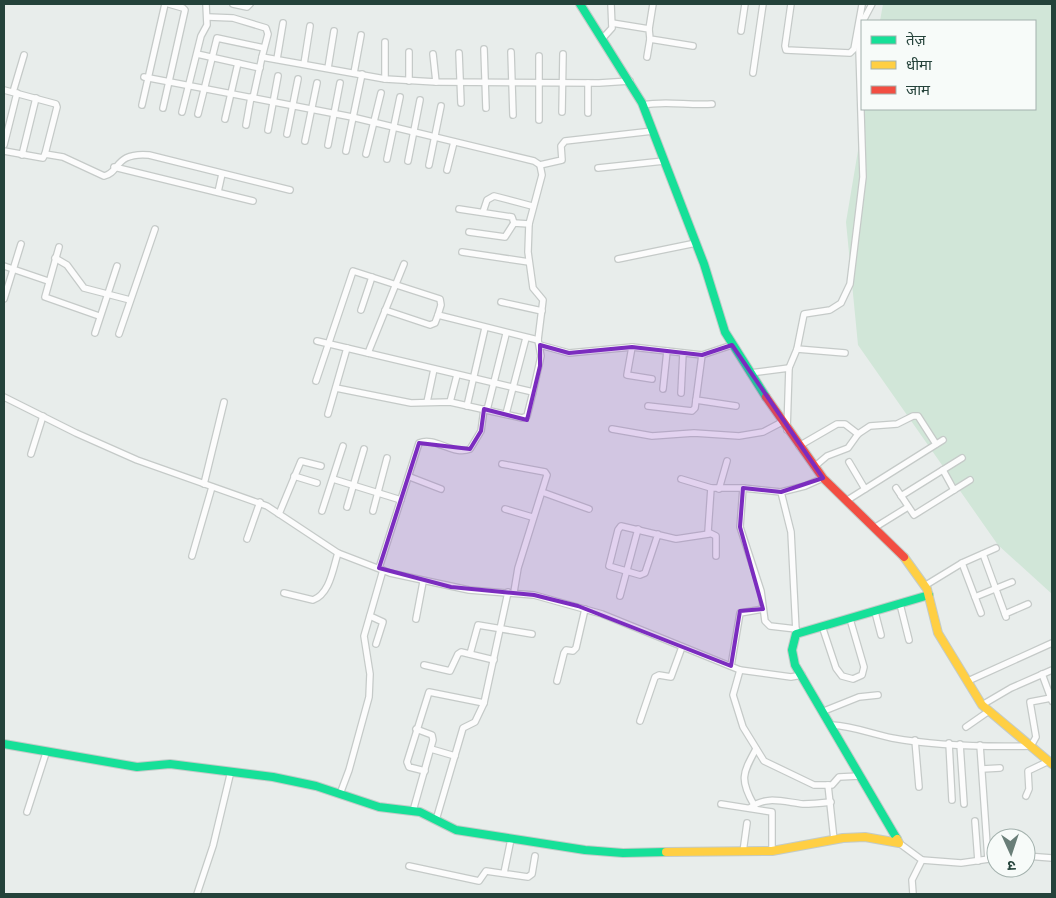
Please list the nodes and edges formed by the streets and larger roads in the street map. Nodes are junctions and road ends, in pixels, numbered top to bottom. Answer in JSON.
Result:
{"nodes":[{"id":1,"x":167,"y":4,"type":"edge"},
{"id":2,"x":206,"y":4,"type":"edge"},
{"id":3,"x":233,"y":4,"type":"edge"},
{"id":4,"x":250,"y":4,"type":"edge"},
{"id":5,"x":580,"y":4,"type":"edge"},
{"id":6,"x":611,"y":4,"type":"edge"},
{"id":7,"x":653,"y":4,"type":"edge"},
{"id":8,"x":745,"y":4,"type":"edge"},
{"id":9,"x":764,"y":4,"type":"edge"},
{"id":10,"x":791,"y":4,"type":"edge"},
{"id":11,"x":860,"y":5,"type":"edge"},
{"id":12,"x":871,"y":7,"type":"edge"},
{"id":13,"x":208,"y":16,"type":"junction"},
{"id":14,"x":863,"y":20,"type":"edge"},
{"id":15,"x":283,"y":23,"type":"dead end"},
{"id":16,"x":612,"y":24,"type":"junction"},
{"id":17,"x":310,"y":26,"type":"dead end"},
{"id":18,"x":649,"y":29,"type":"junction"},
{"id":19,"x":334,"y":31,"type":"dead end"},
{"id":20,"x":741,"y":31,"type":"dead end"},
{"id":21,"x":861,"y":31,"type":"edge"},
{"id":22,"x":361,"y":35,"type":"dead end"},
{"id":23,"x":602,"y":39,"type":"junction"},
{"id":24,"x":650,"y":39,"type":"junction"},
{"id":25,"x":385,"y":42,"type":"dead end"},
{"id":26,"x":693,"y":46,"type":"dead end"},
{"id":27,"x":264,"y":48,"type":"junction"},
{"id":28,"x":484,"y":49,"type":"dead end"},
{"id":29,"x":409,"y":52,"type":"dead end"},
{"id":30,"x":511,"y":52,"type":"dead end"},
{"id":31,"x":197,"y":54,"type":"junction"},
{"id":32,"x":433,"y":54,"type":"dead end"},
{"id":33,"x":460,"y":54,"type":"dead end"},
{"id":34,"x":563,"y":54,"type":"dead end"},
{"id":35,"x":24,"y":55,"type":"dead end"},
{"id":36,"x":539,"y":56,"type":"dead end"},
{"id":37,"x":211,"y":57,"type":"junction"},
{"id":38,"x":262,"y":57,"type":"junction"},
{"id":39,"x":647,"y":58,"type":"dead end"},
{"id":40,"x":277,"y":59,"type":"junction"},
{"id":41,"x":238,"y":63,"type":"junction"},
{"id":42,"x":304,"y":64,"type":"junction"},
{"id":43,"x":260,"y":68,"type":"junction"},
{"id":44,"x":328,"y":68,"type":"junction"},
{"id":45,"x":354,"y":73,"type":"junction"},
{"id":46,"x":753,"y":73,"type":"dead end"},
{"id":47,"x":362,"y":74,"type":"junction"},
{"id":48,"x":278,"y":76,"type":"dead end"},
{"id":49,"x":146,"y":77,"type":"junction"},
{"id":50,"x":298,"y":79,"type":"dead end"},
{"id":51,"x":385,"y":79,"type":"junction"},
{"id":52,"x":409,"y":81,"type":"junction"},
{"id":53,"x":630,"y":81,"type":"junction"},
{"id":54,"x":170,"y":82,"type":"junction"},
{"id":55,"x":436,"y":82,"type":"junction"},
{"id":56,"x":317,"y":83,"type":"dead end"},
{"id":57,"x":340,"y":83,"type":"dead end"},
{"id":58,"x":459,"y":83,"type":"junction"},
{"id":59,"x":485,"y":83,"type":"junction"},
{"id":60,"x":511,"y":83,"type":"junction"},
{"id":61,"x":588,"y":83,"type":"junction"},
{"id":62,"x":538,"y":84,"type":"junction"},
{"id":63,"x":563,"y":84,"type":"junction"},
{"id":64,"x":189,"y":86,"type":"junction"},
{"id":65,"x":204,"y":88,"type":"junction"},
{"id":66,"x":4,"y":90,"type":"edge"},
{"id":67,"x":15,"y":92,"type":"junction"},
{"id":68,"x":230,"y":93,"type":"junction"},
{"id":69,"x":380,"y":93,"type":"dead end"},
{"id":70,"x":400,"y":97,"type":"dead end"},
{"id":71,"x":36,"y":98,"type":"junction"},
{"id":72,"x":252,"y":98,"type":"junction"},
{"id":73,"x":420,"y":100,"type":"dead end"},
{"id":74,"x":861,"y":101,"type":"edge"},
{"id":75,"x":273,"y":102,"type":"junction"},
{"id":76,"x":462,"y":103,"type":"dead end"},
{"id":77,"x":712,"y":104,"type":"dead end"},
{"id":78,"x":142,"y":105,"type":"dead end"},
{"id":79,"x":643,"y":105,"type":"junction"},
{"id":80,"x":292,"y":106,"type":"junction"},
{"id":81,"x":441,"y":106,"type":"dead end"},
{"id":82,"x":164,"y":108,"type":"dead end"},
{"id":83,"x":486,"y":108,"type":"dead end"},
{"id":84,"x":312,"y":109,"type":"junction"},
{"id":85,"x":861,"y":110,"type":"edge"},
{"id":86,"x":182,"y":112,"type":"dead end"},
{"id":87,"x":562,"y":112,"type":"dead end"},
{"id":88,"x":588,"y":112,"type":"dead end"},
{"id":89,"x":198,"y":114,"type":"dead end"},
{"id":90,"x":333,"y":114,"type":"junction"},
{"id":91,"x":513,"y":115,"type":"dead end"},
{"id":92,"x":352,"y":117,"type":"junction"},
{"id":93,"x":225,"y":119,"type":"dead end"},
{"id":94,"x":539,"y":120,"type":"dead end"},
{"id":95,"x":373,"y":122,"type":"junction"},
{"id":96,"x":246,"y":125,"type":"dead end"},
{"id":97,"x":393,"y":127,"type":"junction"},
{"id":98,"x":268,"y":130,"type":"dead end"},
{"id":99,"x":653,"y":131,"type":"junction"},
{"id":100,"x":414,"y":132,"type":"junction"},
{"id":101,"x":287,"y":134,"type":"dead end"},
{"id":102,"x":434,"y":137,"type":"junction"},
{"id":103,"x":305,"y":141,"type":"dead end"},
{"id":104,"x":454,"y":142,"type":"junction"},
{"id":105,"x":4,"y":145,"type":"edge"},
{"id":106,"x":328,"y":145,"type":"dead end"},
{"id":107,"x":4,"y":151,"type":"edge"},
{"id":108,"x":346,"y":151,"type":"dead end"},
{"id":109,"x":22,"y":154,"type":"junction"},
{"id":110,"x":45,"y":154,"type":"junction"},
{"id":111,"x":366,"y":154,"type":"dead end"},
{"id":112,"x":386,"y":159,"type":"dead end"},
{"id":113,"x":408,"y":161,"type":"dead end"},
{"id":114,"x":664,"y":161,"type":"junction"},
{"id":115,"x":429,"y":165,"type":"dead end"},
{"id":116,"x":540,"y":165,"type":"junction"},
{"id":117,"x":114,"y":167,"type":"junction"},
{"id":118,"x":598,"y":168,"type":"dead end"},
{"id":119,"x":447,"y":170,"type":"dead end"},
{"id":120,"x":222,"y":174,"type":"junction"},
{"id":121,"x":290,"y":190,"type":"dead end"},
{"id":122,"x":218,"y":192,"type":"junction"},
{"id":123,"x":253,"y":201,"type":"dead end"},
{"id":124,"x":532,"y":206,"type":"junction"},
{"id":125,"x":459,"y":209,"type":"dead end"},
{"id":126,"x":483,"y":212,"type":"junction"},
{"id":127,"x":514,"y":223,"type":"junction"},
{"id":128,"x":529,"y":224,"type":"junction"},
{"id":129,"x":155,"y":229,"type":"dead end"},
{"id":130,"x":469,"y":232,"type":"dead end"},
{"id":131,"x":696,"y":243,"type":"junction"},
{"id":132,"x":21,"y":244,"type":"dead end"},
{"id":133,"x":58,"y":247,"type":"dead end"},
{"id":134,"x":462,"y":252,"type":"dead end"},
{"id":135,"x":55,"y":258,"type":"junction"},
{"id":136,"x":618,"y":259,"type":"dead end"},
{"id":137,"x":529,"y":262,"type":"junction"},
{"id":138,"x":404,"y":264,"type":"dead end"},
{"id":139,"x":4,"y":266,"type":"edge"},
{"id":140,"x":117,"y":266,"type":"dead end"},
{"id":141,"x":14,"y":270,"type":"junction"},
{"id":142,"x":372,"y":277,"type":"junction"},
{"id":143,"x":48,"y":281,"type":"junction"},
{"id":144,"x":396,"y":285,"type":"junction"},
{"id":145,"x":106,"y":295,"type":"junction"},
{"id":146,"x":4,"y":299,"type":"edge"},
{"id":147,"x":130,"y":300,"type":"junction"},
{"id":148,"x":501,"y":302,"type":"dead end"},
{"id":149,"x":361,"y":310,"type":"dead end"},
{"id":150,"x":384,"y":310,"type":"junction"},
{"id":151,"x":542,"y":311,"type":"junction"},
{"id":152,"x":438,"y":314,"type":"junction"},
{"id":153,"x":100,"y":316,"type":"junction"},
{"id":154,"x":485,"y":328,"type":"junction"},
{"id":155,"x":95,"y":333,"type":"dead end"},
{"id":156,"x":119,"y":334,"type":"dead end"},
{"id":157,"x":506,"y":334,"type":"junction"},
{"id":158,"x":526,"y":338,"type":"junction"},
{"id":159,"x":317,"y":341,"type":"dead end"},
{"id":160,"x":539,"y":343,"type":"junction"},
{"id":161,"x":328,"y":344,"type":"junction"},
{"id":162,"x":732,"y":345,"type":"junction"},
{"id":163,"x":632,"y":347,"type":"junction"},
{"id":164,"x":347,"y":348,"type":"junction"},
{"id":165,"x":797,"y":349,"type":"junction"},
{"id":166,"x":667,"y":351,"type":"junction"},
{"id":167,"x":368,"y":353,"type":"junction"},
{"id":168,"x":683,"y":353,"type":"junction"},
{"id":169,"x":845,"y":353,"type":"dead end"},
{"id":170,"x":702,"y":355,"type":"junction"},
{"id":171,"x":789,"y":368,"type":"junction"},
{"id":172,"x":434,"y":369,"type":"junction"},
{"id":173,"x":750,"y":373,"type":"junction"},
{"id":174,"x":457,"y":375,"type":"junction"},
{"id":175,"x":473,"y":378,"type":"junction"},
{"id":176,"x":652,"y":379,"type":"dead end"},
{"id":177,"x":316,"y":381,"type":"dead end"},
{"id":178,"x":493,"y":383,"type":"junction"},
{"id":179,"x":336,"y":388,"type":"junction"},
{"id":180,"x":513,"y":388,"type":"junction"},
{"id":181,"x":663,"y":389,"type":"dead end"},
{"id":182,"x":534,"y":392,"type":"junction"},
{"id":183,"x":680,"y":394,"type":"dead end"},
{"id":184,"x":4,"y":397,"type":"edge"},
{"id":185,"x":696,"y":400,"type":"junction"},
{"id":186,"x":224,"y":402,"type":"dead end"},
{"id":187,"x":427,"y":402,"type":"junction"},
{"id":188,"x":450,"y":402,"type":"junction"},
{"id":189,"x":467,"y":406,"type":"junction"},
{"id":190,"x":648,"y":406,"type":"dead end"},
{"id":191,"x":736,"y":406,"type":"dead end"},
{"id":192,"x":486,"y":409,"type":"junction"},
{"id":193,"x":328,"y":414,"type":"dead end"},
{"id":194,"x":506,"y":414,"type":"junction"},
{"id":195,"x":43,"y":416,"type":"junction"},
{"id":196,"x":782,"y":422,"type":"junction"},
{"id":197,"x":612,"y":429,"type":"dead end"},
{"id":198,"x":787,"y":430,"type":"junction"},
{"id":199,"x":858,"y":434,"type":"junction"},
{"id":200,"x":943,"y":440,"type":"dead end"},
{"id":201,"x":936,"y":444,"type":"junction"},
{"id":202,"x":343,"y":446,"type":"dead end"},
{"id":203,"x":798,"y":446,"type":"junction"},
{"id":204,"x":364,"y":449,"type":"dead end"},
{"id":205,"x":31,"y":454,"type":"dead end"},
{"id":206,"x":387,"y":458,"type":"dead end"},
{"id":207,"x":962,"y":458,"type":"dead end"},
{"id":208,"x":727,"y":461,"type":"dead end"},
{"id":209,"x":849,"y":462,"type":"dead end"},
{"id":210,"x":502,"y":464,"type":"dead end"},
{"id":211,"x":321,"y":466,"type":"dead end"},
{"id":212,"x":814,"y":467,"type":"junction"},
{"id":213,"x":943,"y":470,"type":"junction"},
{"id":214,"x":294,"y":476,"type":"junction"},
{"id":215,"x":410,"y":477,"type":"junction"},
{"id":216,"x":823,"y":478,"type":"junction"},
{"id":217,"x":681,"y":479,"type":"dead end"},
{"id":218,"x":333,"y":480,"type":"junction"},
{"id":219,"x":970,"y":480,"type":"dead end"},
{"id":220,"x":317,"y":483,"type":"dead end"},
{"id":221,"x":204,"y":484,"type":"junction"},
{"id":222,"x":353,"y":486,"type":"junction"},
{"id":223,"x":212,"y":487,"type":"junction"},
{"id":224,"x":711,"y":488,"type":"junction"},
{"id":225,"x":743,"y":488,"type":"junction"},
{"id":226,"x":896,"y":488,"type":"dead end"},
{"id":227,"x":441,"y":489,"type":"dead end"},
{"id":228,"x":719,"y":489,"type":"junction"},
{"id":229,"x":865,"y":489,"type":"junction"},
{"id":230,"x":954,"y":490,"type":"junction"},
{"id":231,"x":542,"y":492,"type":"junction"},
{"id":232,"x":781,"y":492,"type":"junction"},
{"id":233,"x":376,"y":494,"type":"junction"},
{"id":234,"x":901,"y":496,"type":"junction"},
{"id":235,"x":401,"y":500,"type":"junction"},
{"id":236,"x":846,"y":501,"type":"junction"},
{"id":237,"x":260,"y":502,"type":"junction"},
{"id":238,"x":347,"y":507,"type":"dead end"},
{"id":239,"x":908,"y":507,"type":"junction"},
{"id":240,"x":505,"y":509,"type":"dead end"},
{"id":241,"x":589,"y":509,"type":"dead end"},
{"id":242,"x":322,"y":511,"type":"dead end"},
{"id":243,"x":373,"y":511,"type":"dead end"},
{"id":244,"x":279,"y":514,"type":"junction"},
{"id":245,"x":532,"y":517,"type":"junction"},
{"id":246,"x":874,"y":528,"type":"junction"},
{"id":247,"x":638,"y":529,"type":"junction"},
{"id":248,"x":658,"y":534,"type":"junction"},
{"id":249,"x":709,"y":534,"type":"junction"},
{"id":250,"x":247,"y":539,"type":"dead end"},
{"id":251,"x":996,"y":548,"type":"dead end"},
{"id":252,"x":338,"y":553,"type":"junction"},
{"id":253,"x":983,"y":554,"type":"junction"},
{"id":254,"x":192,"y":556,"type":"dead end"},
{"id":255,"x":716,"y":556,"type":"dead end"},
{"id":256,"x":962,"y":563,"type":"junction"},
{"id":257,"x":381,"y":569,"type":"junction"},
{"id":258,"x":626,"y":572,"type":"junction"},
{"id":259,"x":423,"y":582,"type":"junction"},
{"id":260,"x":1012,"y":582,"type":"dead end"},
{"id":261,"x":926,"y":585,"type":"junction"},
{"id":262,"x":995,"y":590,"type":"junction"},
{"id":263,"x":511,"y":592,"type":"junction"},
{"id":264,"x":284,"y":593,"type":"dead end"},
{"id":265,"x":929,"y":595,"type":"junction"},
{"id":266,"x":620,"y":596,"type":"dead end"},
{"id":267,"x":975,"y":597,"type":"junction"},
{"id":268,"x":900,"y":604,"type":"junction"},
{"id":269,"x":1028,"y":604,"type":"dead end"},
{"id":270,"x":763,"y":609,"type":"junction"},
{"id":271,"x":585,"y":610,"type":"junction"},
{"id":272,"x":875,"y":612,"type":"junction"},
{"id":273,"x":981,"y":613,"type":"dead end"},
{"id":274,"x":370,"y":616,"type":"junction"},
{"id":275,"x":416,"y":618,"type":"dead end"},
{"id":276,"x":850,"y":619,"type":"junction"},
{"id":277,"x":822,"y":626,"type":"junction"},
{"id":278,"x":500,"y":630,"type":"junction"},
{"id":279,"x":796,"y":631,"type":"junction"},
{"id":280,"x":532,"y":634,"type":"dead end"},
{"id":281,"x":881,"y":635,"type":"dead end"},
{"id":282,"x":910,"y":640,"type":"dead end"},
{"id":283,"x":1052,"y":643,"type":"edge"},
{"id":284,"x":376,"y":644,"type":"dead end"},
{"id":285,"x":682,"y":647,"type":"junction"},
{"id":286,"x":470,"y":654,"type":"junction"},
{"id":287,"x":494,"y":660,"type":"junction"},
{"id":288,"x":424,"y":665,"type":"dead end"},
{"id":289,"x":730,"y":666,"type":"junction"},
{"id":290,"x":740,"y":670,"type":"junction"},
{"id":291,"x":1052,"y":670,"type":"edge"},
{"id":292,"x":1042,"y":674,"type":"junction"},
{"id":293,"x":802,"y":676,"type":"junction"},
{"id":294,"x":557,"y":681,"type":"dead end"},
{"id":295,"x":968,"y":681,"type":"junction"},
{"id":296,"x":878,"y":695,"type":"dead end"},
{"id":297,"x":1052,"y":699,"type":"edge"},
{"id":298,"x":484,"y":703,"type":"junction"},
{"id":299,"x":982,"y":705,"type":"junction"},
{"id":300,"x":824,"y":711,"type":"junction"},
{"id":301,"x":988,"y":711,"type":"junction"},
{"id":302,"x":640,"y":721,"type":"dead end"},
{"id":303,"x":832,"y":725,"type":"junction"},
{"id":304,"x":966,"y":727,"type":"dead end"},
{"id":305,"x":416,"y":729,"type":"junction"},
{"id":306,"x":915,"y":740,"type":"junction"},
{"id":307,"x":949,"y":743,"type":"junction"},
{"id":308,"x":4,"y":744,"type":"edge"},
{"id":309,"x":960,"y":744,"type":"junction"},
{"id":310,"x":980,"y":745,"type":"junction"},
{"id":311,"x":1032,"y":746,"type":"junction"},
{"id":312,"x":431,"y":749,"type":"junction"},
{"id":313,"x":756,"y":749,"type":"junction"},
{"id":314,"x":46,"y":753,"type":"junction"},
{"id":315,"x":455,"y":756,"type":"junction"},
{"id":316,"x":1050,"y":763,"type":"edge"},
{"id":317,"x":1000,"y":768,"type":"dead end"},
{"id":318,"x":982,"y":769,"type":"junction"},
{"id":319,"x":231,"y":771,"type":"junction"},
{"id":320,"x":425,"y":771,"type":"junction"},
{"id":321,"x":860,"y":776,"type":"junction"},
{"id":322,"x":828,"y":785,"type":"junction"},
{"id":323,"x":918,"y":787,"type":"dead end"},
{"id":324,"x":340,"y":794,"type":"junction"},
{"id":325,"x":1026,"y":796,"type":"dead end"},
{"id":326,"x":952,"y":800,"type":"dead end"},
{"id":327,"x":831,"y":802,"type":"junction"},
{"id":328,"x":721,"y":804,"type":"dead end"},
{"id":329,"x":964,"y":804,"type":"dead end"},
{"id":330,"x":752,"y":806,"type":"junction"},
{"id":331,"x":413,"y":811,"type":"junction"},
{"id":332,"x":27,"y":812,"type":"dead end"},
{"id":333,"x":436,"y":820,"type":"junction"},
{"id":334,"x":975,"y":821,"type":"dead end"},
{"id":335,"x":747,"y":823,"type":"dead end"},
{"id":336,"x":986,"y":829,"type":"edge"},
{"id":337,"x":510,"y":839,"type":"junction"},
{"id":338,"x":834,"y":840,"type":"junction"},
{"id":339,"x":899,"y":843,"type":"junction"},
{"id":340,"x":772,"y":851,"type":"junction"},
{"id":341,"x":744,"y":852,"type":"junction"},
{"id":342,"x":535,"y":856,"type":"dead end"},
{"id":343,"x":1036,"y":857,"type":"edge"},
{"id":344,"x":1052,"y":858,"type":"edge"},
{"id":345,"x":986,"y":859,"type":"edge"},
{"id":346,"x":922,"y":860,"type":"junction"},
{"id":347,"x":978,"y":861,"type":"junction"},
{"id":348,"x":409,"y":866,"type":"dead end"},
{"id":349,"x":504,"y":874,"type":"junction"},
{"id":350,"x":198,"y":894,"type":"edge"},
{"id":351,"x":913,"y":894,"type":"edge"}],
"edges":[{"from":1,"to":49,"type":"street"},
{"from":1,"to":54,"type":"street"},
{"from":2,"to":13,"type":"street"},
{"from":3,"to":4,"type":"street"},
{"from":5,"to":23,"type":"street"},
{"from":6,"to":16,"type":"street"},
{"from":7,"to":18,"type":"street"},
{"from":8,"to":20,"type":"street"},
{"from":9,"to":46,"type":"street"},
{"from":10,"to":11,"type":"street"},
{"from":11,"to":12,"type":"street"},
{"from":12,"to":14,"type":"street"},
{"from":13,"to":27,"type":"street"},
{"from":13,"to":31,"type":"street"},
{"from":15,"to":40,"type":"street"},
{"from":16,"to":18,"type":"street"},
{"from":16,"to":23,"type":"street"},
{"from":17,"to":42,"type":"street"},
{"from":18,"to":24,"type":"street"},
{"from":19,"to":44,"type":"street"},
{"from":21,"to":74,"type":"street"},
{"from":22,"to":45,"type":"street"},
{"from":23,"to":53,"type":"street"},
{"from":24,"to":26,"type":"street"},
{"from":24,"to":39,"type":"street"},
{"from":25,"to":51,"type":"street"},
{"from":27,"to":37,"type":"street"},
{"from":27,"to":38,"type":"street"},
{"from":28,"to":59,"type":"street"},
{"from":29,"to":52,"type":"street"},
{"from":30,"to":60,"type":"street"},
{"from":31,"to":37,"type":"street"},
{"from":31,"to":64,"type":"street"},
{"from":32,"to":55,"type":"street"},
{"from":33,"to":58,"type":"street"},
{"from":34,"to":63,"type":"street"},
{"from":35,"to":67,"type":"street"},
{"from":36,"to":62,"type":"street"},
{"from":37,"to":41,"type":"street"},
{"from":37,"to":65,"type":"street"},
{"from":38,"to":40,"type":"street"},
{"from":38,"to":43,"type":"street"},
{"from":40,"to":42,"type":"street"},
{"from":41,"to":43,"type":"street"},
{"from":41,"to":68,"type":"street"},
{"from":42,"to":44,"type":"street"},
{"from":43,"to":72,"type":"street"},
{"from":44,"to":45,"type":"street"},
{"from":45,"to":47,"type":"street"},
{"from":47,"to":51,"type":"street"},
{"from":47,"to":92,"type":"street"},
{"from":48,"to":75,"type":"street"},
{"from":49,"to":54,"type":"street"},
{"from":49,"to":78,"type":"street"},
{"from":50,"to":80,"type":"street"},
{"from":51,"to":52,"type":"street"},
{"from":52,"to":55,"type":"street"},
{"from":53,"to":61,"type":"street"},
{"from":53,"to":79,"type":"street"},
{"from":54,"to":64,"type":"street"},
{"from":54,"to":82,"type":"street"},
{"from":55,"to":58,"type":"street"},
{"from":56,"to":84,"type":"street"},
{"from":57,"to":90,"type":"street"},
{"from":58,"to":59,"type":"street"},
{"from":58,"to":76,"type":"street"},
{"from":59,"to":60,"type":"street"},
{"from":59,"to":83,"type":"street"},
{"from":60,"to":62,"type":"street"},
{"from":60,"to":91,"type":"street"},
{"from":61,"to":63,"type":"street"},
{"from":61,"to":88,"type":"street"},
{"from":62,"to":63,"type":"street"},
{"from":62,"to":94,"type":"street"},
{"from":63,"to":87,"type":"street"},
{"from":64,"to":65,"type":"street"},
{"from":64,"to":86,"type":"street"},
{"from":65,"to":68,"type":"street"},
{"from":65,"to":89,"type":"street"},
{"from":66,"to":67,"type":"street"},
{"from":67,"to":71,"type":"street"},
{"from":67,"to":105,"type":"street"},
{"from":68,"to":72,"type":"street"},
{"from":68,"to":93,"type":"street"},
{"from":69,"to":95,"type":"street"},
{"from":70,"to":97,"type":"street"},
{"from":71,"to":109,"type":"street"},
{"from":71,"to":110,"type":"street"},
{"from":72,"to":75,"type":"street"},
{"from":72,"to":96,"type":"street"},
{"from":73,"to":100,"type":"street"},
{"from":75,"to":80,"type":"street"},
{"from":75,"to":98,"type":"street"},
{"from":77,"to":79,"type":"street"},
{"from":79,"to":99,"type":"street"},
{"from":80,"to":84,"type":"street"},
{"from":80,"to":101,"type":"street"},
{"from":81,"to":102,"type":"street"},
{"from":84,"to":90,"type":"street"},
{"from":84,"to":103,"type":"street"},
{"from":85,"to":165,"type":"street"},
{"from":90,"to":92,"type":"street"},
{"from":90,"to":106,"type":"street"},
{"from":92,"to":95,"type":"street"},
{"from":92,"to":108,"type":"street"},
{"from":95,"to":97,"type":"street"},
{"from":95,"to":111,"type":"street"},
{"from":97,"to":100,"type":"street"},
{"from":97,"to":112,"type":"street"},
{"from":99,"to":114,"type":"street"},
{"from":99,"to":116,"type":"street"},
{"from":100,"to":102,"type":"street"},
{"from":100,"to":113,"type":"street"},
{"from":102,"to":104,"type":"street"},
{"from":102,"to":115,"type":"street"},
{"from":104,"to":116,"type":"street"},
{"from":104,"to":119,"type":"street"},
{"from":107,"to":109,"type":"street"},
{"from":109,"to":110,"type":"street"},
{"from":110,"to":117,"type":"street"},
{"from":114,"to":118,"type":"street"},
{"from":114,"to":131,"type":"street"},
{"from":116,"to":124,"type":"street"},
{"from":117,"to":120,"type":"street"},
{"from":117,"to":122,"type":"street"},
{"from":120,"to":121,"type":"street"},
{"from":120,"to":122,"type":"street"},
{"from":122,"to":123,"type":"street"},
{"from":124,"to":126,"type":"street"},
{"from":124,"to":128,"type":"street"},
{"from":125,"to":126,"type":"street"},
{"from":126,"to":127,"type":"street"},
{"from":127,"to":128,"type":"street"},
{"from":127,"to":130,"type":"street"},
{"from":128,"to":137,"type":"street"},
{"from":129,"to":147,"type":"street"},
{"from":131,"to":136,"type":"street"},
{"from":131,"to":162,"type":"street"},
{"from":132,"to":141,"type":"street"},
{"from":133,"to":135,"type":"street"},
{"from":134,"to":137,"type":"street"},
{"from":135,"to":143,"type":"street"},
{"from":135,"to":145,"type":"street"},
{"from":137,"to":151,"type":"street"},
{"from":138,"to":144,"type":"street"},
{"from":139,"to":141,"type":"street"},
{"from":140,"to":145,"type":"street"},
{"from":141,"to":143,"type":"street"},
{"from":141,"to":146,"type":"street"},
{"from":142,"to":144,"type":"street"},
{"from":142,"to":149,"type":"street"},
{"from":142,"to":161,"type":"street"},
{"from":143,"to":153,"type":"street"},
{"from":144,"to":150,"type":"street"},
{"from":144,"to":152,"type":"street"},
{"from":145,"to":147,"type":"street"},
{"from":145,"to":153,"type":"street"},
{"from":147,"to":156,"type":"street"},
{"from":148,"to":151,"type":"street"},
{"from":150,"to":152,"type":"street"},
{"from":150,"to":167,"type":"street"},
{"from":151,"to":160,"type":"street"},
{"from":152,"to":154,"type":"street"},
{"from":153,"to":155,"type":"street"},
{"from":154,"to":157,"type":"street"},
{"from":154,"to":175,"type":"street"},
{"from":157,"to":158,"type":"street"},
{"from":157,"to":178,"type":"street"},
{"from":158,"to":160,"type":"street"},
{"from":158,"to":180,"type":"street"},
{"from":159,"to":161,"type":"street"},
{"from":160,"to":163,"type":"street"},
{"from":160,"to":182,"type":"street"},
{"from":161,"to":164,"type":"street"},
{"from":161,"to":177,"type":"street"},
{"from":162,"to":170,"type":"street"},
{"from":162,"to":173,"type":"street"},
{"from":163,"to":166,"type":"street"},
{"from":163,"to":176,"type":"street"},
{"from":164,"to":167,"type":"street"},
{"from":164,"to":179,"type":"street"},
{"from":165,"to":169,"type":"street"},
{"from":165,"to":171,"type":"street"},
{"from":166,"to":168,"type":"street"},
{"from":166,"to":181,"type":"street"},
{"from":167,"to":172,"type":"street"},
{"from":168,"to":170,"type":"street"},
{"from":168,"to":183,"type":"street"},
{"from":170,"to":185,"type":"street"},
{"from":171,"to":173,"type":"street"},
{"from":171,"to":198,"type":"street"},
{"from":172,"to":174,"type":"street"},
{"from":172,"to":187,"type":"street"},
{"from":173,"to":196,"type":"street"},
{"from":174,"to":175,"type":"street"},
{"from":174,"to":188,"type":"street"},
{"from":175,"to":178,"type":"street"},
{"from":175,"to":189,"type":"street"},
{"from":178,"to":180,"type":"street"},
{"from":178,"to":192,"type":"street"},
{"from":179,"to":187,"type":"street"},
{"from":179,"to":193,"type":"street"},
{"from":180,"to":182,"type":"street"},
{"from":180,"to":194,"type":"street"},
{"from":182,"to":194,"type":"street"},
{"from":184,"to":195,"type":"street"},
{"from":185,"to":190,"type":"street"},
{"from":185,"to":191,"type":"street"},
{"from":186,"to":221,"type":"street"},
{"from":187,"to":188,"type":"street"},
{"from":188,"to":189,"type":"street"},
{"from":189,"to":192,"type":"street"},
{"from":192,"to":194,"type":"street"},
{"from":192,"to":215,"type":"street"},
{"from":195,"to":205,"type":"street"},
{"from":195,"to":221,"type":"street"},
{"from":196,"to":197,"type":"street"},
{"from":196,"to":198,"type":"street"},
{"from":198,"to":203,"type":"street"},
{"from":199,"to":201,"type":"street"},
{"from":199,"to":203,"type":"street"},
{"from":199,"to":212,"type":"street"},
{"from":200,"to":201,"type":"street"},
{"from":201,"to":229,"type":"street"},
{"from":202,"to":218,"type":"street"},
{"from":203,"to":212,"type":"street"},
{"from":204,"to":222,"type":"street"},
{"from":206,"to":233,"type":"street"},
{"from":207,"to":213,"type":"street"},
{"from":208,"to":228,"type":"street"},
{"from":209,"to":229,"type":"street"},
{"from":210,"to":231,"type":"street"},
{"from":211,"to":214,"type":"street"},
{"from":212,"to":216,"type":"street"},
{"from":213,"to":230,"type":"street"},
{"from":213,"to":234,"type":"street"},
{"from":214,"to":220,"type":"street"},
{"from":214,"to":244,"type":"street"},
{"from":215,"to":227,"type":"street"},
{"from":215,"to":235,"type":"street"},
{"from":216,"to":232,"type":"street"},
{"from":216,"to":236,"type":"street"},
{"from":217,"to":224,"type":"street"},
{"from":218,"to":222,"type":"street"},
{"from":218,"to":242,"type":"street"},
{"from":219,"to":230,"type":"street"},
{"from":221,"to":223,"type":"street"},
{"from":222,"to":233,"type":"street"},
{"from":222,"to":238,"type":"street"},
{"from":223,"to":237,"type":"street"},
{"from":223,"to":254,"type":"street"},
{"from":224,"to":228,"type":"street"},
{"from":224,"to":249,"type":"street"},
{"from":225,"to":228,"type":"street"},
{"from":225,"to":232,"type":"street"},
{"from":225,"to":270,"type":"street"},
{"from":226,"to":234,"type":"street"},
{"from":229,"to":236,"type":"street"},
{"from":230,"to":239,"type":"street"},
{"from":231,"to":241,"type":"street"},
{"from":231,"to":245,"type":"street"},
{"from":232,"to":279,"type":"street"},
{"from":233,"to":235,"type":"street"},
{"from":233,"to":243,"type":"street"},
{"from":234,"to":239,"type":"street"},
{"from":235,"to":257,"type":"street"},
{"from":236,"to":246,"type":"street"},
{"from":237,"to":244,"type":"street"},
{"from":237,"to":250,"type":"street"},
{"from":239,"to":246,"type":"street"},
{"from":240,"to":245,"type":"street"},
{"from":244,"to":252,"type":"street"},
{"from":245,"to":263,"type":"street"},
{"from":246,"to":261,"type":"street"},
{"from":247,"to":248,"type":"street"},
{"from":247,"to":258,"type":"street"},
{"from":247,"to":258,"type":"street"},
{"from":248,"to":249,"type":"street"},
{"from":248,"to":258,"type":"street"},
{"from":249,"to":255,"type":"street"},
{"from":251,"to":253,"type":"street"},
{"from":252,"to":257,"type":"street"},
{"from":252,"to":264,"type":"street"},
{"from":253,"to":256,"type":"street"},
{"from":253,"to":262,"type":"street"},
{"from":256,"to":261,"type":"street"},
{"from":256,"to":267,"type":"street"},
{"from":257,"to":259,"type":"street"},
{"from":257,"to":274,"type":"street"},
{"from":258,"to":266,"type":"street"},
{"from":259,"to":263,"type":"street"},
{"from":259,"to":275,"type":"street"},
{"from":260,"to":262,"type":"street"},
{"from":261,"to":265,"type":"street"},
{"from":262,"to":267,"type":"street"},
{"from":262,"to":269,"type":"street"},
{"from":263,"to":271,"type":"street"},
{"from":263,"to":278,"type":"street"},
{"from":265,"to":268,"type":"street"},
{"from":265,"to":295,"type":"street"},
{"from":267,"to":273,"type":"street"},
{"from":268,"to":272,"type":"street"},
{"from":268,"to":282,"type":"street"},
{"from":270,"to":279,"type":"street"},
{"from":270,"to":289,"type":"street"},
{"from":271,"to":285,"type":"street"},
{"from":271,"to":294,"type":"street"},
{"from":272,"to":276,"type":"street"},
{"from":272,"to":281,"type":"street"},
{"from":274,"to":284,"type":"street"},
{"from":274,"to":324,"type":"street"},
{"from":276,"to":277,"type":"street"},
{"from":276,"to":277,"type":"street"},
{"from":277,"to":279,"type":"street"},
{"from":278,"to":280,"type":"street"},
{"from":278,"to":286,"type":"street"},
{"from":278,"to":287,"type":"street"},
{"from":279,"to":293,"type":"street"},
{"from":283,"to":295,"type":"street"},
{"from":285,"to":289,"type":"street"},
{"from":285,"to":302,"type":"street"},
{"from":286,"to":287,"type":"street"},
{"from":286,"to":288,"type":"street"},
{"from":287,"to":298,"type":"street"},
{"from":289,"to":290,"type":"street"},
{"from":290,"to":293,"type":"street"},
{"from":290,"to":313,"type":"street"},
{"from":291,"to":292,"type":"street"},
{"from":292,"to":297,"type":"street"},
{"from":292,"to":299,"type":"street"},
{"from":293,"to":300,"type":"street"},
{"from":295,"to":299,"type":"street"},
{"from":296,"to":300,"type":"street"},
{"from":297,"to":311,"type":"street"},
{"from":298,"to":305,"type":"street"},
{"from":298,"to":315,"type":"street"},
{"from":299,"to":301,"type":"street"},
{"from":300,"to":303,"type":"street"},
{"from":301,"to":304,"type":"street"},
{"from":301,"to":311,"type":"street"},
{"from":303,"to":306,"type":"street"},
{"from":303,"to":321,"type":"street"},
{"from":305,"to":312,"type":"street"},
{"from":305,"to":320,"type":"street"},
{"from":306,"to":307,"type":"street"},
{"from":306,"to":323,"type":"street"},
{"from":307,"to":309,"type":"street"},
{"from":307,"to":326,"type":"street"},
{"from":308,"to":314,"type":"street"},
{"from":309,"to":310,"type":"street"},
{"from":309,"to":329,"type":"street"},
{"from":310,"to":311,"type":"street"},
{"from":310,"to":318,"type":"street"},
{"from":311,"to":316,"type":"street"},
{"from":312,"to":315,"type":"street"},
{"from":312,"to":320,"type":"street"},
{"from":313,"to":322,"type":"street"},
{"from":313,"to":330,"type":"street"},
{"from":314,"to":319,"type":"street"},
{"from":314,"to":332,"type":"street"},
{"from":315,"to":333,"type":"street"},
{"from":316,"to":325,"type":"street"},
{"from":317,"to":318,"type":"street"},
{"from":318,"to":336,"type":"street"},
{"from":319,"to":324,"type":"street"},
{"from":319,"to":350,"type":"street"},
{"from":320,"to":331,"type":"street"},
{"from":321,"to":322,"type":"street"},
{"from":321,"to":339,"type":"street"},
{"from":322,"to":327,"type":"street"},
{"from":324,"to":331,"type":"street"},
{"from":327,"to":330,"type":"street"},
{"from":327,"to":338,"type":"street"},
{"from":328,"to":330,"type":"street"},
{"from":330,"to":340,"type":"street"},
{"from":331,"to":333,"type":"street"},
{"from":333,"to":337,"type":"street"},
{"from":334,"to":347,"type":"street"},
{"from":335,"to":341,"type":"street"},
{"from":337,"to":341,"type":"street"},
{"from":337,"to":349,"type":"street"},
{"from":338,"to":339,"type":"street"},
{"from":338,"to":340,"type":"street"},
{"from":339,"to":346,"type":"street"},
{"from":340,"to":341,"type":"street"},
{"from":342,"to":349,"type":"street"},
{"from":343,"to":344,"type":"street"},
{"from":345,"to":347,"type":"street"},
{"from":346,"to":347,"type":"street"},
{"from":346,"to":351,"type":"street"},
{"from":348,"to":349,"type":"street"}]}
